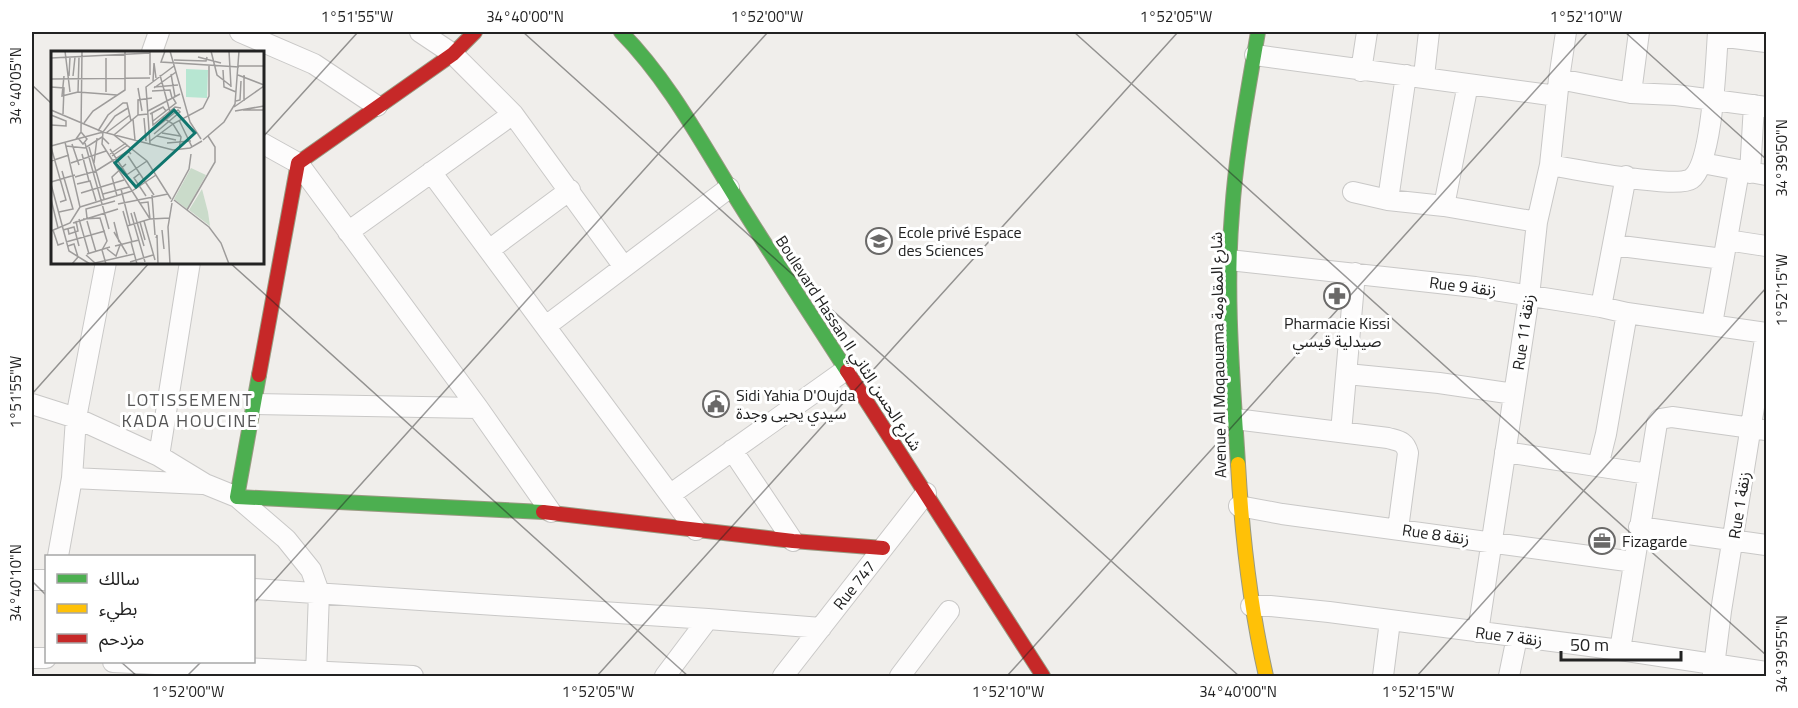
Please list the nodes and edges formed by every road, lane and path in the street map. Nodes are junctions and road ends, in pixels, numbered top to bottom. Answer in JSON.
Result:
{"nodes":[{"id":1,"x":159,"y":32,"type":"edge"},
{"id":2,"x":240,"y":32,"type":"edge"},
{"id":3,"x":420,"y":32,"type":"edge"},
{"id":4,"x":475,"y":32,"type":"edge"},
{"id":5,"x":621,"y":32,"type":"edge"},
{"id":6,"x":1258,"y":32,"type":"edge"},
{"id":7,"x":1367,"y":32,"type":"edge"},
{"id":8,"x":1429,"y":32,"type":"edge"},
{"id":9,"x":1566,"y":32,"type":"edge"},
{"id":10,"x":1639,"y":32,"type":"edge"},
{"id":11,"x":1718,"y":34,"type":"edge"},
{"id":12,"x":1767,"y":42,"type":"edge"},
{"id":13,"x":152,"y":51,"type":"edge"},
{"id":14,"x":453,"y":54,"type":"junction"},
{"id":15,"x":1255,"y":55,"type":"junction"},
{"id":16,"x":1361,"y":70,"type":"junction"},
{"id":17,"x":1415,"y":76,"type":"junction"},
{"id":18,"x":1468,"y":84,"type":"junction"},
{"id":19,"x":1558,"y":87,"type":"junction"},
{"id":20,"x":1630,"y":93,"type":"junction"},
{"id":21,"x":1714,"y":100,"type":"junction"},
{"id":22,"x":377,"y":106,"type":"junction"},
{"id":23,"x":1760,"y":106,"type":"edge"},
{"id":24,"x":513,"y":114,"type":"junction"},
{"id":25,"x":264,"y":144,"type":"edge"},
{"id":26,"x":298,"y":163,"type":"junction"},
{"id":27,"x":1702,"y":163,"type":"junction"},
{"id":28,"x":1550,"y":165,"type":"junction"},
{"id":29,"x":432,"y":172,"type":"junction"},
{"id":30,"x":1752,"y":173,"type":"edge"},
{"id":31,"x":1626,"y":177,"type":"junction"},
{"id":32,"x":729,"y":188,"type":"junction"},
{"id":33,"x":570,"y":190,"type":"junction"},
{"id":34,"x":1353,"y":192,"type":"dead end"},
{"id":35,"x":1388,"y":200,"type":"junction"},
{"id":36,"x":1444,"y":206,"type":"junction"},
{"id":37,"x":1537,"y":222,"type":"junction"},
{"id":38,"x":348,"y":232,"type":"junction"},
{"id":39,"x":1613,"y":245,"type":"junction"},
{"id":40,"x":1767,"y":246,"type":"edge"},
{"id":41,"x":489,"y":250,"type":"junction"},
{"id":42,"x":1725,"y":250,"type":"junction"},
{"id":43,"x":1229,"y":260,"type":"junction"},
{"id":44,"x":106,"y":264,"type":"edge"},
{"id":45,"x":190,"y":264,"type":"edge"},
{"id":46,"x":624,"y":267,"type":"junction"},
{"id":47,"x":1355,"y":273,"type":"junction"},
{"id":48,"x":1529,"y":296,"type":"junction"},
{"id":49,"x":1601,"y":307,"type":"junction"},
{"id":50,"x":1627,"y":314,"type":"junction"},
{"id":51,"x":1712,"y":324,"type":"junction"},
{"id":52,"x":546,"y":326,"type":"junction"},
{"id":53,"x":1766,"y":333,"type":"edge"},
{"id":54,"x":847,"y":369,"type":"junction"},
{"id":55,"x":1347,"y":374,"type":"junction"},
{"id":56,"x":1514,"y":394,"type":"junction"},
{"id":57,"x":32,"y":404,"type":"edge"},
{"id":58,"x":254,"y":404,"type":"junction"},
{"id":59,"x":478,"y":408,"type":"junction"},
{"id":60,"x":76,"y":418,"type":"junction"},
{"id":61,"x":1235,"y":419,"type":"junction"},
{"id":62,"x":1759,"y":429,"type":"edge"},
{"id":63,"x":1341,"y":432,"type":"junction"},
{"id":64,"x":732,"y":450,"type":"junction"},
{"id":65,"x":1505,"y":452,"type":"junction"},
{"id":66,"x":159,"y":456,"type":"junction"},
{"id":67,"x":1598,"y":466,"type":"junction"},
{"id":68,"x":1648,"y":474,"type":"junction"},
{"id":69,"x":72,"y":477,"type":"junction"},
{"id":70,"x":205,"y":484,"type":"junction"},
{"id":71,"x":926,"y":493,"type":"junction"},
{"id":72,"x":671,"y":494,"type":"junction"},
{"id":73,"x":237,"y":497,"type":"junction"},
{"id":74,"x":1239,"y":506,"type":"junction"},
{"id":75,"x":551,"y":512,"type":"junction"},
{"id":76,"x":1640,"y":527,"type":"junction"},
{"id":77,"x":1398,"y":529,"type":"junction"},
{"id":78,"x":696,"y":530,"type":"junction"},
{"id":79,"x":1734,"y":540,"type":"junction"},
{"id":80,"x":793,"y":542,"type":"junction"},
{"id":81,"x":1492,"y":542,"type":"junction"},
{"id":82,"x":1767,"y":545,"type":"edge"},
{"id":83,"x":883,"y":548,"type":"junction"},
{"id":84,"x":58,"y":555,"type":"edge"},
{"id":85,"x":1634,"y":562,"type":"junction"},
{"id":86,"x":255,"y":590,"type":"edge"},
{"id":87,"x":319,"y":592,"type":"junction"},
{"id":88,"x":1251,"y":606,"type":"junction"},
{"id":89,"x":949,"y":611,"type":"dead end"},
{"id":90,"x":708,"y":619,"type":"junction"},
{"id":91,"x":1390,"y":621,"type":"junction"},
{"id":92,"x":821,"y":628,"type":"junction"},
{"id":93,"x":1478,"y":632,"type":"junction"},
{"id":94,"x":1517,"y":637,"type":"junction"},
{"id":95,"x":1620,"y":650,"type":"junction"},
{"id":96,"x":130,"y":663,"type":"edge"},
{"id":97,"x":1713,"y":670,"type":"edge"},
{"id":98,"x":1767,"y":672,"type":"edge"},
{"id":99,"x":316,"y":674,"type":"edge"},
{"id":100,"x":412,"y":676,"type":"edge"},
{"id":101,"x":665,"y":676,"type":"edge"},
{"id":102,"x":783,"y":676,"type":"edge"},
{"id":103,"x":900,"y":676,"type":"edge"},
{"id":104,"x":1043,"y":676,"type":"edge"},
{"id":105,"x":1266,"y":676,"type":"edge"},
{"id":106,"x":1383,"y":676,"type":"edge"},
{"id":107,"x":1509,"y":676,"type":"edge"}],
"edges":[{"from":1,"to":13,"type":"street"},
{"from":2,"to":22,"type":"street"},
{"from":3,"to":14,"type":"street"},
{"from":4,"to":14,"type":"street"},
{"from":5,"to":32,"type":"street","name":"Boulevard Hassan II شارع الحسن الثاني"},
{"from":6,"to":15,"type":"street","name":"Avenue Al Moqaouama شارع المقاومة"},
{"from":7,"to":16,"type":"street"},
{"from":8,"to":17,"type":"street"},
{"from":9,"to":19,"type":"street","name":"Rue 11 زنقة"},
{"from":10,"to":20,"type":"street"},
{"from":11,"to":12,"type":"street"},
{"from":11,"to":21,"type":"street"},
{"from":14,"to":22,"type":"street"},
{"from":14,"to":24,"type":"street"},
{"from":15,"to":16,"type":"street"},
{"from":15,"to":43,"type":"street","name":"Avenue Al Moqaouama شارع المقاومة"},
{"from":16,"to":17,"type":"street"},
{"from":17,"to":18,"type":"street"},
{"from":17,"to":35,"type":"street"},
{"from":18,"to":19,"type":"street"},
{"from":18,"to":36,"type":"street"},
{"from":19,"to":20,"type":"street"},
{"from":19,"to":28,"type":"street","name":"Rue 11 زنقة"},
{"from":20,"to":21,"type":"street"},
{"from":21,"to":23,"type":"street"},
{"from":21,"to":27,"type":"street"},
{"from":22,"to":26,"type":"street"},
{"from":23,"to":30,"type":"street"},
{"from":24,"to":29,"type":"street"},
{"from":24,"to":33,"type":"street"},
{"from":25,"to":26,"type":"street"},
{"from":26,"to":38,"type":"street"},
{"from":26,"to":58,"type":"street"},
{"from":27,"to":30,"type":"street"},
{"from":27,"to":31,"type":"street"},
{"from":28,"to":31,"type":"street"},
{"from":28,"to":37,"type":"street","name":"Rue 11 زنقة"},
{"from":29,"to":38,"type":"street"},
{"from":29,"to":41,"type":"street"},
{"from":30,"to":42,"type":"street"},
{"from":31,"to":39,"type":"street"},
{"from":32,"to":46,"type":"street"},
{"from":32,"to":54,"type":"street","name":"Boulevard Hassan II شارع الحسن الثاني"},
{"from":33,"to":41,"type":"street"},
{"from":33,"to":46,"type":"street"},
{"from":34,"to":35,"type":"street"},
{"from":35,"to":36,"type":"street"},
{"from":36,"to":37,"type":"street"},
{"from":37,"to":48,"type":"street","name":"Rue 11 زنقة"},
{"from":38,"to":59,"type":"street"},
{"from":39,"to":42,"type":"street"},
{"from":39,"to":49,"type":"street"},
{"from":40,"to":42,"type":"street"},
{"from":41,"to":52,"type":"street"},
{"from":42,"to":51,"type":"street"},
{"from":43,"to":47,"type":"street","name":"Rue 9 زنقة"},
{"from":43,"to":61,"type":"street","name":"Avenue Al Moqaouama شارع المقاومة"},
{"from":44,"to":60,"type":"street"},
{"from":45,"to":66,"type":"street"},
{"from":46,"to":52,"type":"street"},
{"from":47,"to":48,"type":"street","name":"Rue 9 زنقة"},
{"from":47,"to":55,"type":"street"},
{"from":48,"to":49,"type":"street","name":"Rue 9 زنقة"},
{"from":48,"to":56,"type":"street","name":"Rue 11 زنقة"},
{"from":49,"to":50,"type":"street","name":"Rue 9 زنقة"},
{"from":50,"to":51,"type":"street","name":"Rue 9 زنقة"},
{"from":50,"to":67,"type":"street"},
{"from":51,"to":53,"type":"street","name":"Rue 9 زنقة"},
{"from":52,"to":72,"type":"street"},
{"from":53,"to":62,"type":"street","name":"Rue 1 زنقة"},
{"from":54,"to":64,"type":"street"},
{"from":54,"to":71,"type":"street","name":"Boulevard Hassan II شارع الحسن الثاني"},
{"from":55,"to":56,"type":"street"},
{"from":55,"to":63,"type":"street"},
{"from":56,"to":65,"type":"street","name":"Rue 11 زنقة"},
{"from":57,"to":60,"type":"street"},
{"from":58,"to":59,"type":"street"},
{"from":58,"to":73,"type":"street"},
{"from":59,"to":75,"type":"street"},
{"from":60,"to":66,"type":"street"},
{"from":60,"to":69,"type":"street"},
{"from":61,"to":63,"type":"street"},
{"from":61,"to":74,"type":"street","name":"Avenue Al Moqaouama شارع المقاومة"},
{"from":62,"to":68,"type":"street"},
{"from":62,"to":79,"type":"street","name":"Rue 1 زنقة"},
{"from":63,"to":77,"type":"street"},
{"from":64,"to":72,"type":"street"},
{"from":64,"to":80,"type":"street"},
{"from":65,"to":67,"type":"street"},
{"from":65,"to":81,"type":"street","name":"Rue 11 زنقة"},
{"from":66,"to":70,"type":"street"},
{"from":67,"to":68,"type":"street"},
{"from":68,"to":76,"type":"street"},
{"from":69,"to":70,"type":"street"},
{"from":69,"to":84,"type":"street"},
{"from":70,"to":73,"type":"street"},
{"from":71,"to":83,"type":"street","name":"Rue 747"},
{"from":71,"to":104,"type":"street","name":"Boulevard Hassan II شارع الحسن الثاني"},
{"from":72,"to":78,"type":"street"},
{"from":73,"to":75,"type":"street"},
{"from":73,"to":87,"type":"street"},
{"from":74,"to":77,"type":"street","name":"Rue 8 زنقة"},
{"from":74,"to":88,"type":"street","name":"Avenue Al Moqaouama شارع المقاومة"},
{"from":75,"to":78,"type":"street"},
{"from":76,"to":79,"type":"street"},
{"from":76,"to":85,"type":"street"},
{"from":77,"to":81,"type":"street","name":"Rue 8 زنقة"},
{"from":78,"to":80,"type":"street"},
{"from":79,"to":82,"type":"street"},
{"from":79,"to":97,"type":"street","name":"Rue 1 زنقة"},
{"from":80,"to":83,"type":"street"},
{"from":81,"to":85,"type":"street","name":"Rue 8 زنقة"},
{"from":81,"to":93,"type":"street","name":"Rue 11 زنقة"},
{"from":83,"to":92,"type":"street","name":"Rue 747"},
{"from":85,"to":95,"type":"street"},
{"from":86,"to":87,"type":"street"},
{"from":87,"to":90,"type":"street"},
{"from":87,"to":99,"type":"street"},
{"from":88,"to":91,"type":"street","name":"Rue 7 زنقة"},
{"from":88,"to":105,"type":"street","name":"Avenue Al Moqaouama شارع المقاومة"},
{"from":89,"to":103,"type":"street"},
{"from":90,"to":92,"type":"street"},
{"from":90,"to":101,"type":"street"},
{"from":91,"to":93,"type":"street","name":"Rue 7 زنقة"},
{"from":91,"to":106,"type":"street"},
{"from":92,"to":102,"type":"street","name":"Rue 747"},
{"from":93,"to":94,"type":"street","name":"Rue 7 زنقة"},
{"from":94,"to":95,"type":"street","name":"Rue 7 زنقة"},
{"from":94,"to":107,"type":"street"},
{"from":95,"to":97,"type":"street","name":"Rue 7 زنقة"},
{"from":96,"to":99,"type":"street"},
{"from":97,"to":98,"type":"street","name":"Rue 7 زنقة"},
{"from":99,"to":100,"type":"street"}]}
